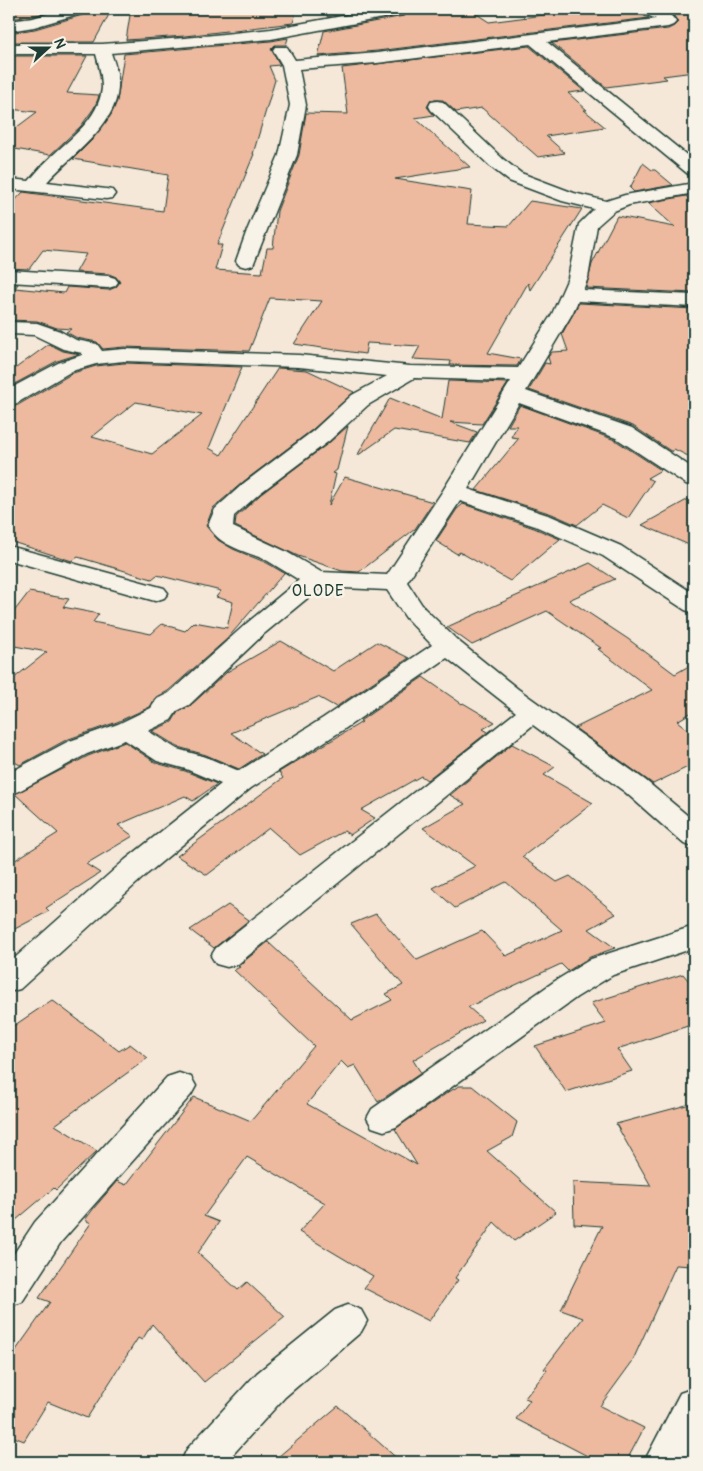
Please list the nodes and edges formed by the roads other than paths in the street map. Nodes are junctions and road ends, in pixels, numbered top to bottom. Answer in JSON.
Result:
{"nodes":[{"id":1,"x":80,"y":9,"type":"edge"},
{"id":2,"x":404,"y":9,"type":"edge"},
{"id":3,"x":646,"y":9,"type":"edge"},
{"id":4,"x":9,"y":26,"type":"edge"},
{"id":5,"x":271,"y":34,"type":"junction"},
{"id":6,"x":534,"y":39,"type":"junction"},
{"id":7,"x":9,"y":49,"type":"edge"},
{"id":8,"x":102,"y":50,"type":"junction"},
{"id":9,"x":290,"y":64,"type":"junction"},
{"id":10,"x":437,"y":106,"type":"dead end"},
{"id":11,"x":694,"y":170,"type":"edge"},
{"id":12,"x":9,"y":184,"type":"edge"},
{"id":13,"x":33,"y":187,"type":"junction"},
{"id":14,"x":694,"y":188,"type":"edge"},
{"id":15,"x":106,"y":194,"type":"dead end"},
{"id":16,"x":608,"y":207,"type":"junction"},
{"id":17,"x":246,"y":261,"type":"dead end"},
{"id":18,"x":9,"y":276,"type":"edge"},
{"id":19,"x":108,"y":282,"type":"dead end"},
{"id":20,"x":570,"y":295,"type":"junction"},
{"id":21,"x":694,"y":301,"type":"edge"},
{"id":22,"x":9,"y":328,"type":"edge"},
{"id":23,"x":94,"y":358,"type":"junction"},
{"id":24,"x":410,"y":372,"type":"junction"},
{"id":25,"x":520,"y":384,"type":"junction"},
{"id":26,"x":9,"y":398,"type":"edge"},
{"id":27,"x":694,"y":479,"type":"edge"},
{"id":28,"x":454,"y":492,"type":"junction"},
{"id":29,"x":9,"y":554,"type":"edge"},
{"id":30,"x":315,"y":579,"type":"junction"},
{"id":31,"x":394,"y":583,"type":"junction"},
{"id":32,"x":155,"y":593,"type":"dead end"},
{"id":33,"x":694,"y":605,"type":"edge"},
{"id":34,"x":447,"y":646,"type":"junction"},
{"id":35,"x":532,"y":712,"type":"junction"},
{"id":36,"x":128,"y":730,"type":"junction"},
{"id":37,"x":241,"y":782,"type":"junction"},
{"id":38,"x":9,"y":785,"type":"edge"},
{"id":39,"x":694,"y":837,"type":"edge"},
{"id":40,"x":694,"y":937,"type":"edge"},
{"id":41,"x":227,"y":956,"type":"dead end"},
{"id":42,"x":9,"y":981,"type":"edge"},
{"id":43,"x":179,"y":1086,"type":"dead end"},
{"id":44,"x":384,"y":1118,"type":"dead end"},
{"id":45,"x":9,"y":1291,"type":"edge"},
{"id":46,"x":348,"y":1321,"type":"dead end"},
{"id":47,"x":694,"y":1405,"type":"edge"},
{"id":48,"x":201,"y":1462,"type":"edge"},
{"id":49,"x":664,"y":1462,"type":"edge"}],
"edges":[{"from":1,"to":4,"type":"street"},
{"from":2,"to":5,"type":"street"},
{"from":3,"to":6,"type":"street"},
{"from":5,"to":8,"type":"street"},
{"from":5,"to":9,"type":"street"},
{"from":6,"to":9,"type":"street"},
{"from":6,"to":11,"type":"street"},
{"from":7,"to":8,"type":"street"},
{"from":8,"to":13,"type":"street"},
{"from":9,"to":17,"type":"street"},
{"from":10,"to":16,"type":"street"},
{"from":12,"to":13,"type":"street"},
{"from":13,"to":15,"type":"street"},
{"from":14,"to":16,"type":"street"},
{"from":16,"to":20,"type":"street"},
{"from":18,"to":19,"type":"street"},
{"from":20,"to":21,"type":"street"},
{"from":20,"to":25,"type":"street"},
{"from":22,"to":23,"type":"street"},
{"from":23,"to":24,"type":"street"},
{"from":23,"to":26,"type":"street"},
{"from":24,"to":25,"type":"street"},
{"from":24,"to":30,"type":"street"},
{"from":25,"to":27,"type":"street"},
{"from":25,"to":28,"type":"street"},
{"from":28,"to":31,"type":"street"},
{"from":28,"to":33,"type":"street"},
{"from":29,"to":32,"type":"street"},
{"from":30,"to":31,"type":"street"},
{"from":30,"to":36,"type":"street"},
{"from":31,"to":34,"type":"street"},
{"from":34,"to":35,"type":"street"},
{"from":34,"to":37,"type":"street"},
{"from":35,"to":39,"type":"street"},
{"from":35,"to":41,"type":"street"},
{"from":36,"to":37,"type":"street"},
{"from":36,"to":38,"type":"street"},
{"from":37,"to":42,"type":"street"},
{"from":40,"to":44,"type":"street"},
{"from":43,"to":45,"type":"street"},
{"from":46,"to":48,"type":"street"},
{"from":47,"to":49,"type":"street"}]}
